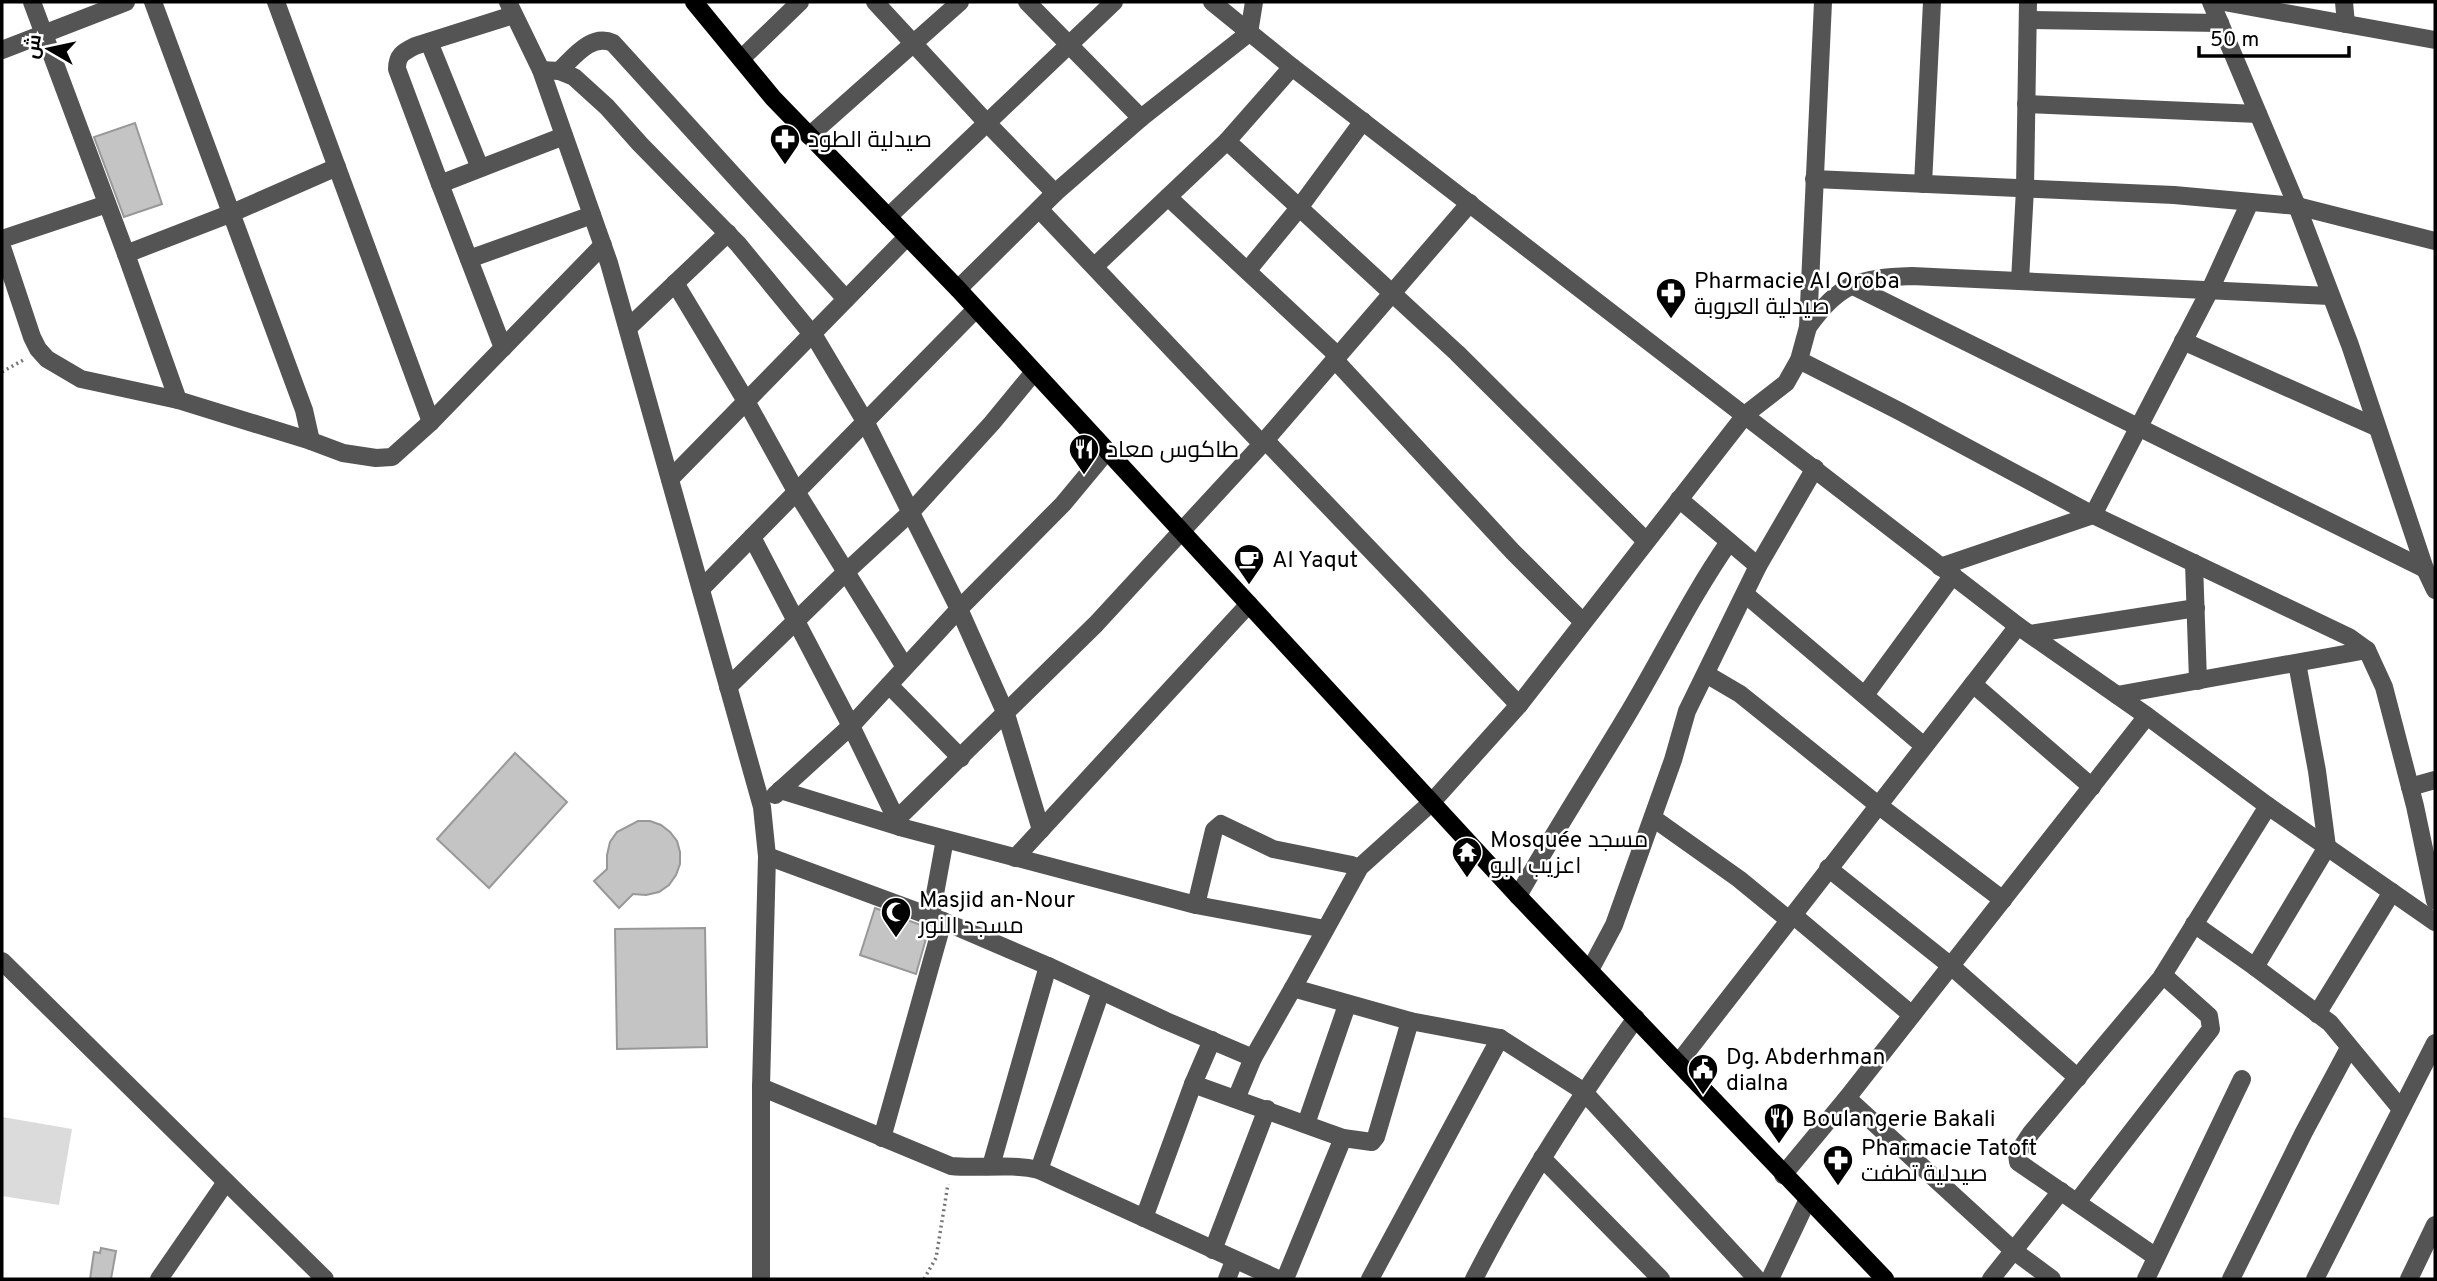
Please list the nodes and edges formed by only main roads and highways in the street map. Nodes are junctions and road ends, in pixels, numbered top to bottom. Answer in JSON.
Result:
{"nodes":[{"id":1,"x":694,"y":2,"type":"edge"},
{"id":2,"x":1885,"y":1279,"type":"edge"}],
"edges":[{"from":1,"to":2,"type":"main road"}]}
